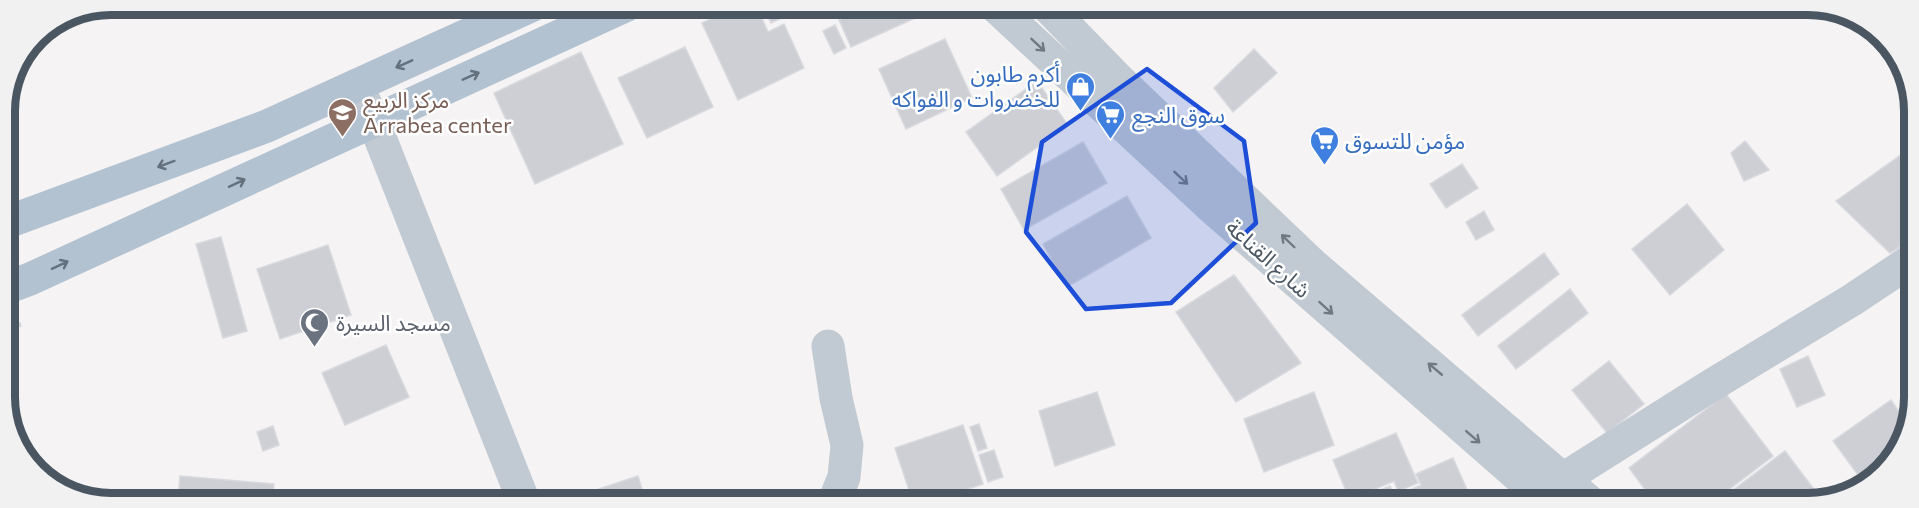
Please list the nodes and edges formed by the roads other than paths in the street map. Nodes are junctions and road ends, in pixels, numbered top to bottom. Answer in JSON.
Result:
{"nodes":[{"id":1,"x":511,"y":15,"type":"edge"},
{"id":2,"x":605,"y":15,"type":"edge"},
{"id":3,"x":1007,"y":15,"type":"edge"},
{"id":4,"x":1054,"y":15,"type":"edge"},
{"id":5,"x":357,"y":85,"type":"junction"},
{"id":6,"x":1109,"y":91,"type":"junction"},
{"id":7,"x":373,"y":120,"type":"junction"},
{"id":8,"x":15,"y":219,"type":"edge"},
{"id":9,"x":1904,"y":265,"type":"edge"},
{"id":10,"x":15,"y":285,"type":"edge"},
{"id":11,"x":828,"y":346,"type":"dead end"},
{"id":12,"x":1556,"y":491,"type":"edge"},
{"id":13,"x":520,"y":493,"type":"edge"},
{"id":14,"x":838,"y":493,"type":"edge"}],
"edges":[{"from":1,"to":5,"type":"main road","one_way":true},
{"from":7,"to":2,"type":"main road","one_way":true},
{"from":3,"to":6,"type":"street","name":"شارع القناعة","one_way":true},
{"from":4,"to":6,"type":"street","name":"شارع القناعة"},
{"from":5,"to":7,"type":"street"},
{"from":5,"to":8,"type":"main road","one_way":true},
{"from":6,"to":12,"type":"street","name":"شارع القناعة"},
{"from":10,"to":7,"type":"main road","one_way":true},
{"from":7,"to":13,"type":"street"},
{"from":9,"to":12,"type":"street"},
{"from":11,"to":14,"type":"street"}]}
